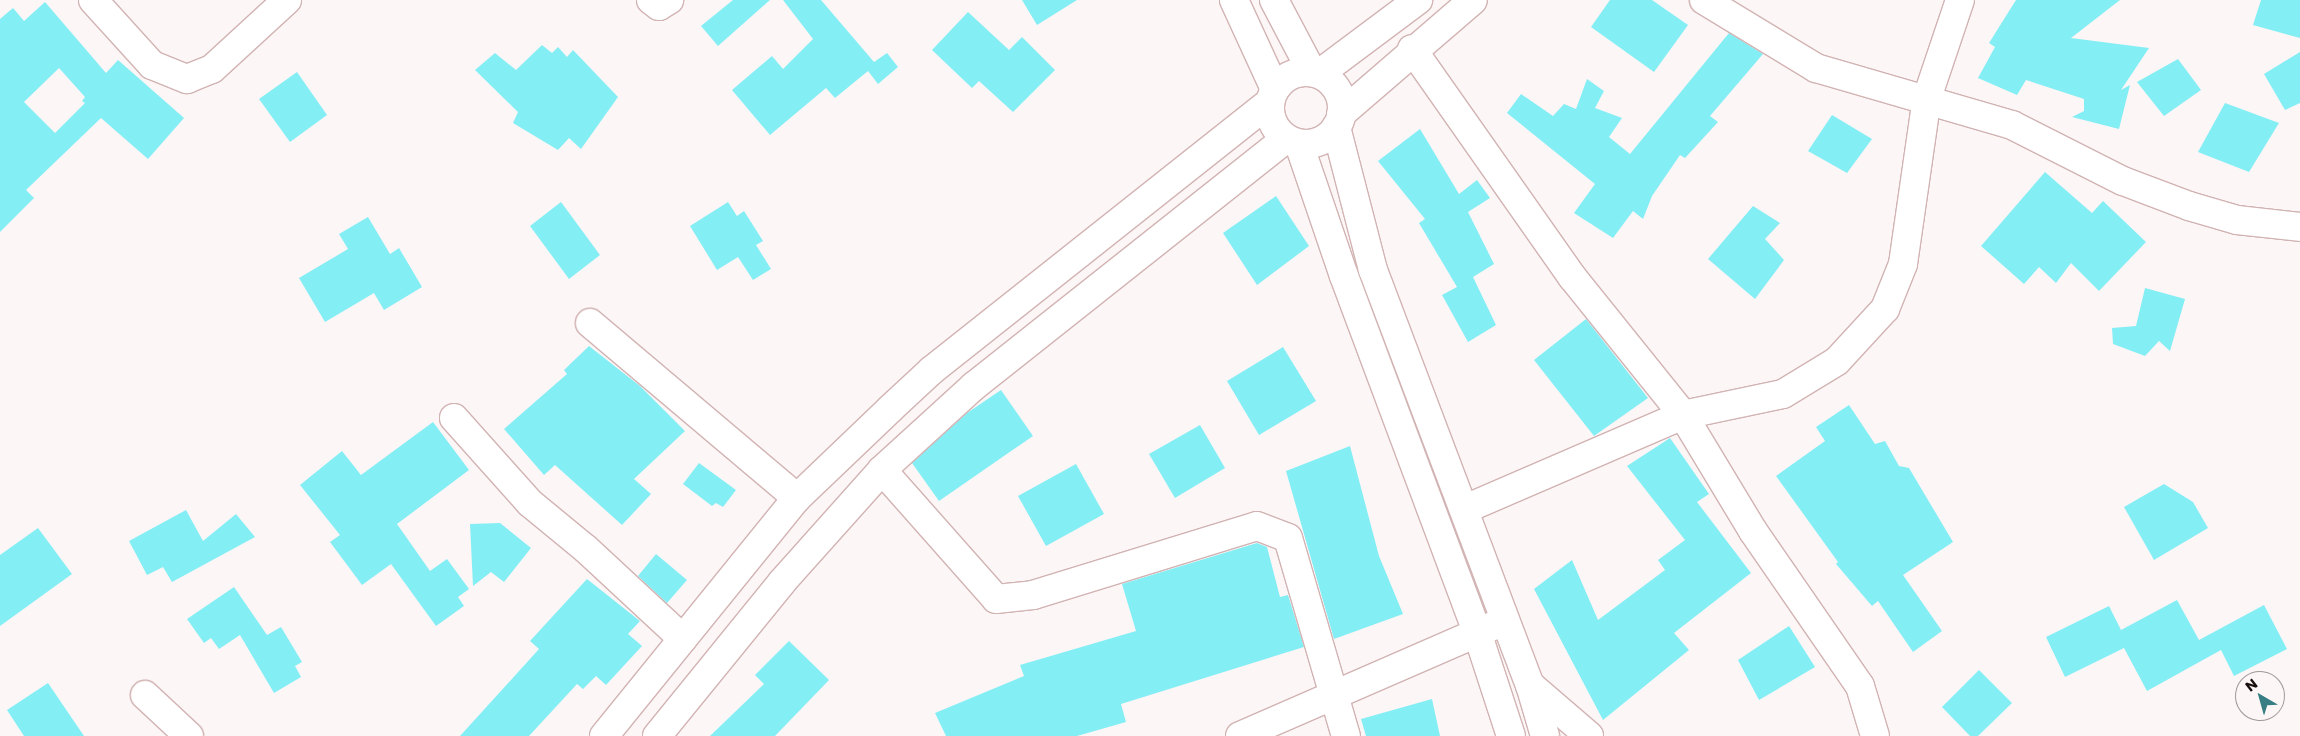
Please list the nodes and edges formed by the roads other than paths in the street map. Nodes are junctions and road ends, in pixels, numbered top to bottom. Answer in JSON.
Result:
{"nodes":[{"id":1,"x":93,"y":0,"type":"edge"},
{"id":2,"x":287,"y":0,"type":"edge"},
{"id":3,"x":651,"y":0,"type":"edge"},
{"id":4,"x":669,"y":0,"type":"edge"},
{"id":5,"x":1234,"y":0,"type":"edge"},
{"id":6,"x":1274,"y":0,"type":"edge"},
{"id":7,"x":1418,"y":0,"type":"edge"},
{"id":8,"x":1473,"y":0,"type":"edge"},
{"id":9,"x":1704,"y":0,"type":"edge"},
{"id":10,"x":1960,"y":0,"type":"edge"},
{"id":11,"x":1412,"y":49,"type":"junction"},
{"id":12,"x":1315,"y":73,"type":"junction"},
{"id":13,"x":1272,"y":95,"type":"junction"},
{"id":14,"x":1927,"y":98,"type":"junction"},
{"id":15,"x":1339,"y":121,"type":"junction"},
{"id":16,"x":1293,"y":141,"type":"junction"},
{"id":17,"x":2300,"y":227,"type":"edge"},
{"id":18,"x":590,"y":323,"type":"dead end"},
{"id":19,"x":1683,"y":415,"type":"junction"},
{"id":20,"x":454,"y":418,"type":"dead end"},
{"id":21,"x":882,"y":470,"type":"junction"},
{"id":22,"x":797,"y":498,"type":"junction"},
{"id":23,"x":1465,"y":509,"type":"junction"},
{"id":24,"x":1504,"y":621,"type":"junction"},
{"id":25,"x":1477,"y":632,"type":"junction"},
{"id":26,"x":683,"y":639,"type":"junction"},
{"id":27,"x":1530,"y":685,"type":"junction"},
{"id":28,"x":144,"y":695,"type":"dead end"},
{"id":29,"x":1335,"y":695,"type":"junction"},
{"id":30,"x":189,"y":736,"type":"edge"},
{"id":31,"x":604,"y":736,"type":"edge"},
{"id":32,"x":658,"y":736,"type":"edge"},
{"id":33,"x":1240,"y":736,"type":"edge"},
{"id":34,"x":1346,"y":736,"type":"edge"},
{"id":35,"x":1510,"y":736,"type":"edge"},
{"id":36,"x":1545,"y":736,"type":"edge"},
{"id":37,"x":1588,"y":736,"type":"edge"},
{"id":38,"x":1875,"y":736,"type":"edge"}],
"edges":[{"from":1,"to":2,"type":"street"},
{"from":3,"to":4,"type":"street"},
{"from":5,"to":13,"type":"street"},
{"from":6,"to":12,"type":"street"},
{"from":7,"to":12,"type":"street"},
{"from":8,"to":11,"type":"street"},
{"from":9,"to":14,"type":"street"},
{"from":10,"to":14,"type":"street"},
{"from":11,"to":15,"type":"street"},
{"from":11,"to":19,"type":"street"},
{"from":12,"to":13,"type":"street"},
{"from":12,"to":15,"type":"street"},
{"from":13,"to":16,"type":"street"},
{"from":13,"to":22,"type":"street"},
{"from":14,"to":17,"type":"street"},
{"from":14,"to":19,"type":"street"},
{"from":15,"to":16,"type":"street"},
{"from":15,"to":23,"type":"street"},
{"from":16,"to":21,"type":"street"},
{"from":16,"to":25,"type":"street"},
{"from":18,"to":22,"type":"street"},
{"from":19,"to":23,"type":"street"},
{"from":19,"to":38,"type":"street"},
{"from":20,"to":26,"type":"street"},
{"from":21,"to":29,"type":"street"},
{"from":21,"to":32,"type":"street"},
{"from":22,"to":26,"type":"street"},
{"from":23,"to":24,"type":"street"},
{"from":24,"to":25,"type":"street"},
{"from":24,"to":27,"type":"street"},
{"from":25,"to":29,"type":"street"},
{"from":25,"to":35,"type":"street"},
{"from":26,"to":31,"type":"street"},
{"from":27,"to":36,"type":"street"},
{"from":27,"to":37,"type":"street"},
{"from":28,"to":30,"type":"street"},
{"from":29,"to":33,"type":"street"},
{"from":29,"to":34,"type":"street"}]}
